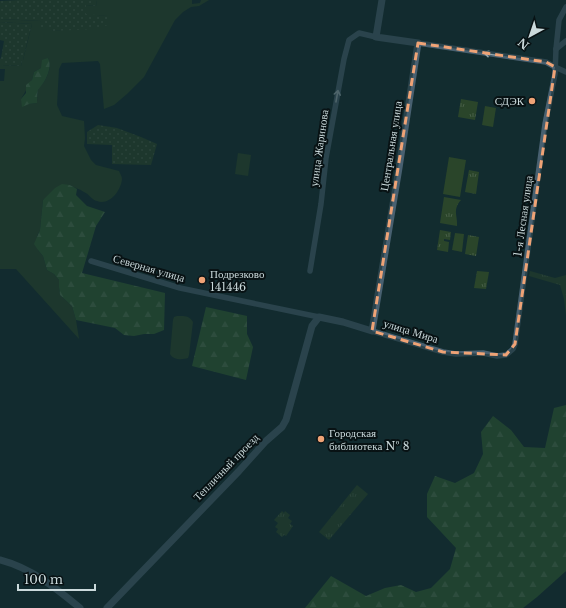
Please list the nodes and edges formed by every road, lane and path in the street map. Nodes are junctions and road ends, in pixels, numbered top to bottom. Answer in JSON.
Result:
{"nodes":[{"id":1,"x":382,"y":0,"type":"edge"},
{"id":2,"x":566,"y":7,"type":"edge"},
{"id":3,"x":376,"y":37,"type":"junction"},
{"id":4,"x":566,"y":40,"type":"edge"},
{"id":5,"x":418,"y":43,"type":"junction"},
{"id":6,"x":556,"y":49,"type":"junction"},
{"id":7,"x":555,"y":67,"type":"junction"},
{"id":8,"x":566,"y":72,"type":"edge"},
{"id":9,"x":91,"y":262,"type":"dead end"},
{"id":10,"x":310,"y":271,"type":"dead end"},
{"id":11,"x":319,"y":317,"type":"junction"},
{"id":12,"x":372,"y":331,"type":"junction"},
{"id":13,"x":497,"y":356,"type":"joint"},
{"id":14,"x":0,"y":560,"type":"edge"},
{"id":15,"x":80,"y":608,"type":"edge"},
{"id":16,"x":107,"y":608,"type":"edge"}],
"edges":[{"from":1,"to":3,"type":"street"},
{"from":2,"to":6,"type":"street","name":"1-я Лесная улица"},
{"from":3,"to":5,"type":"street"},
{"from":10,"to":3,"type":"street","name":"улица Жаринова","one_way":true},
{"from":4,"to":6,"type":"street"},
{"from":7,"to":5,"type":"street","one_way":true},
{"from":5,"to":12,"type":"street","name":"Центральная улица"},
{"from":6,"to":7,"type":"street","name":"1-я Лесная улица"},
{"from":7,"to":8,"type":"street"},
{"from":7,"to":13,"type":"street","name":"1-я Лесная улица"},
{"from":9,"to":11,"type":"street","name":"Северная улица"},
{"from":11,"to":12,"type":"street","name":"улица Мира"},
{"from":11,"to":16,"type":"street","name":"Тепличный проезд"},
{"from":12,"to":13,"type":"street","name":"улица Мира"},
{"from":14,"to":15,"type":"street"}]}
